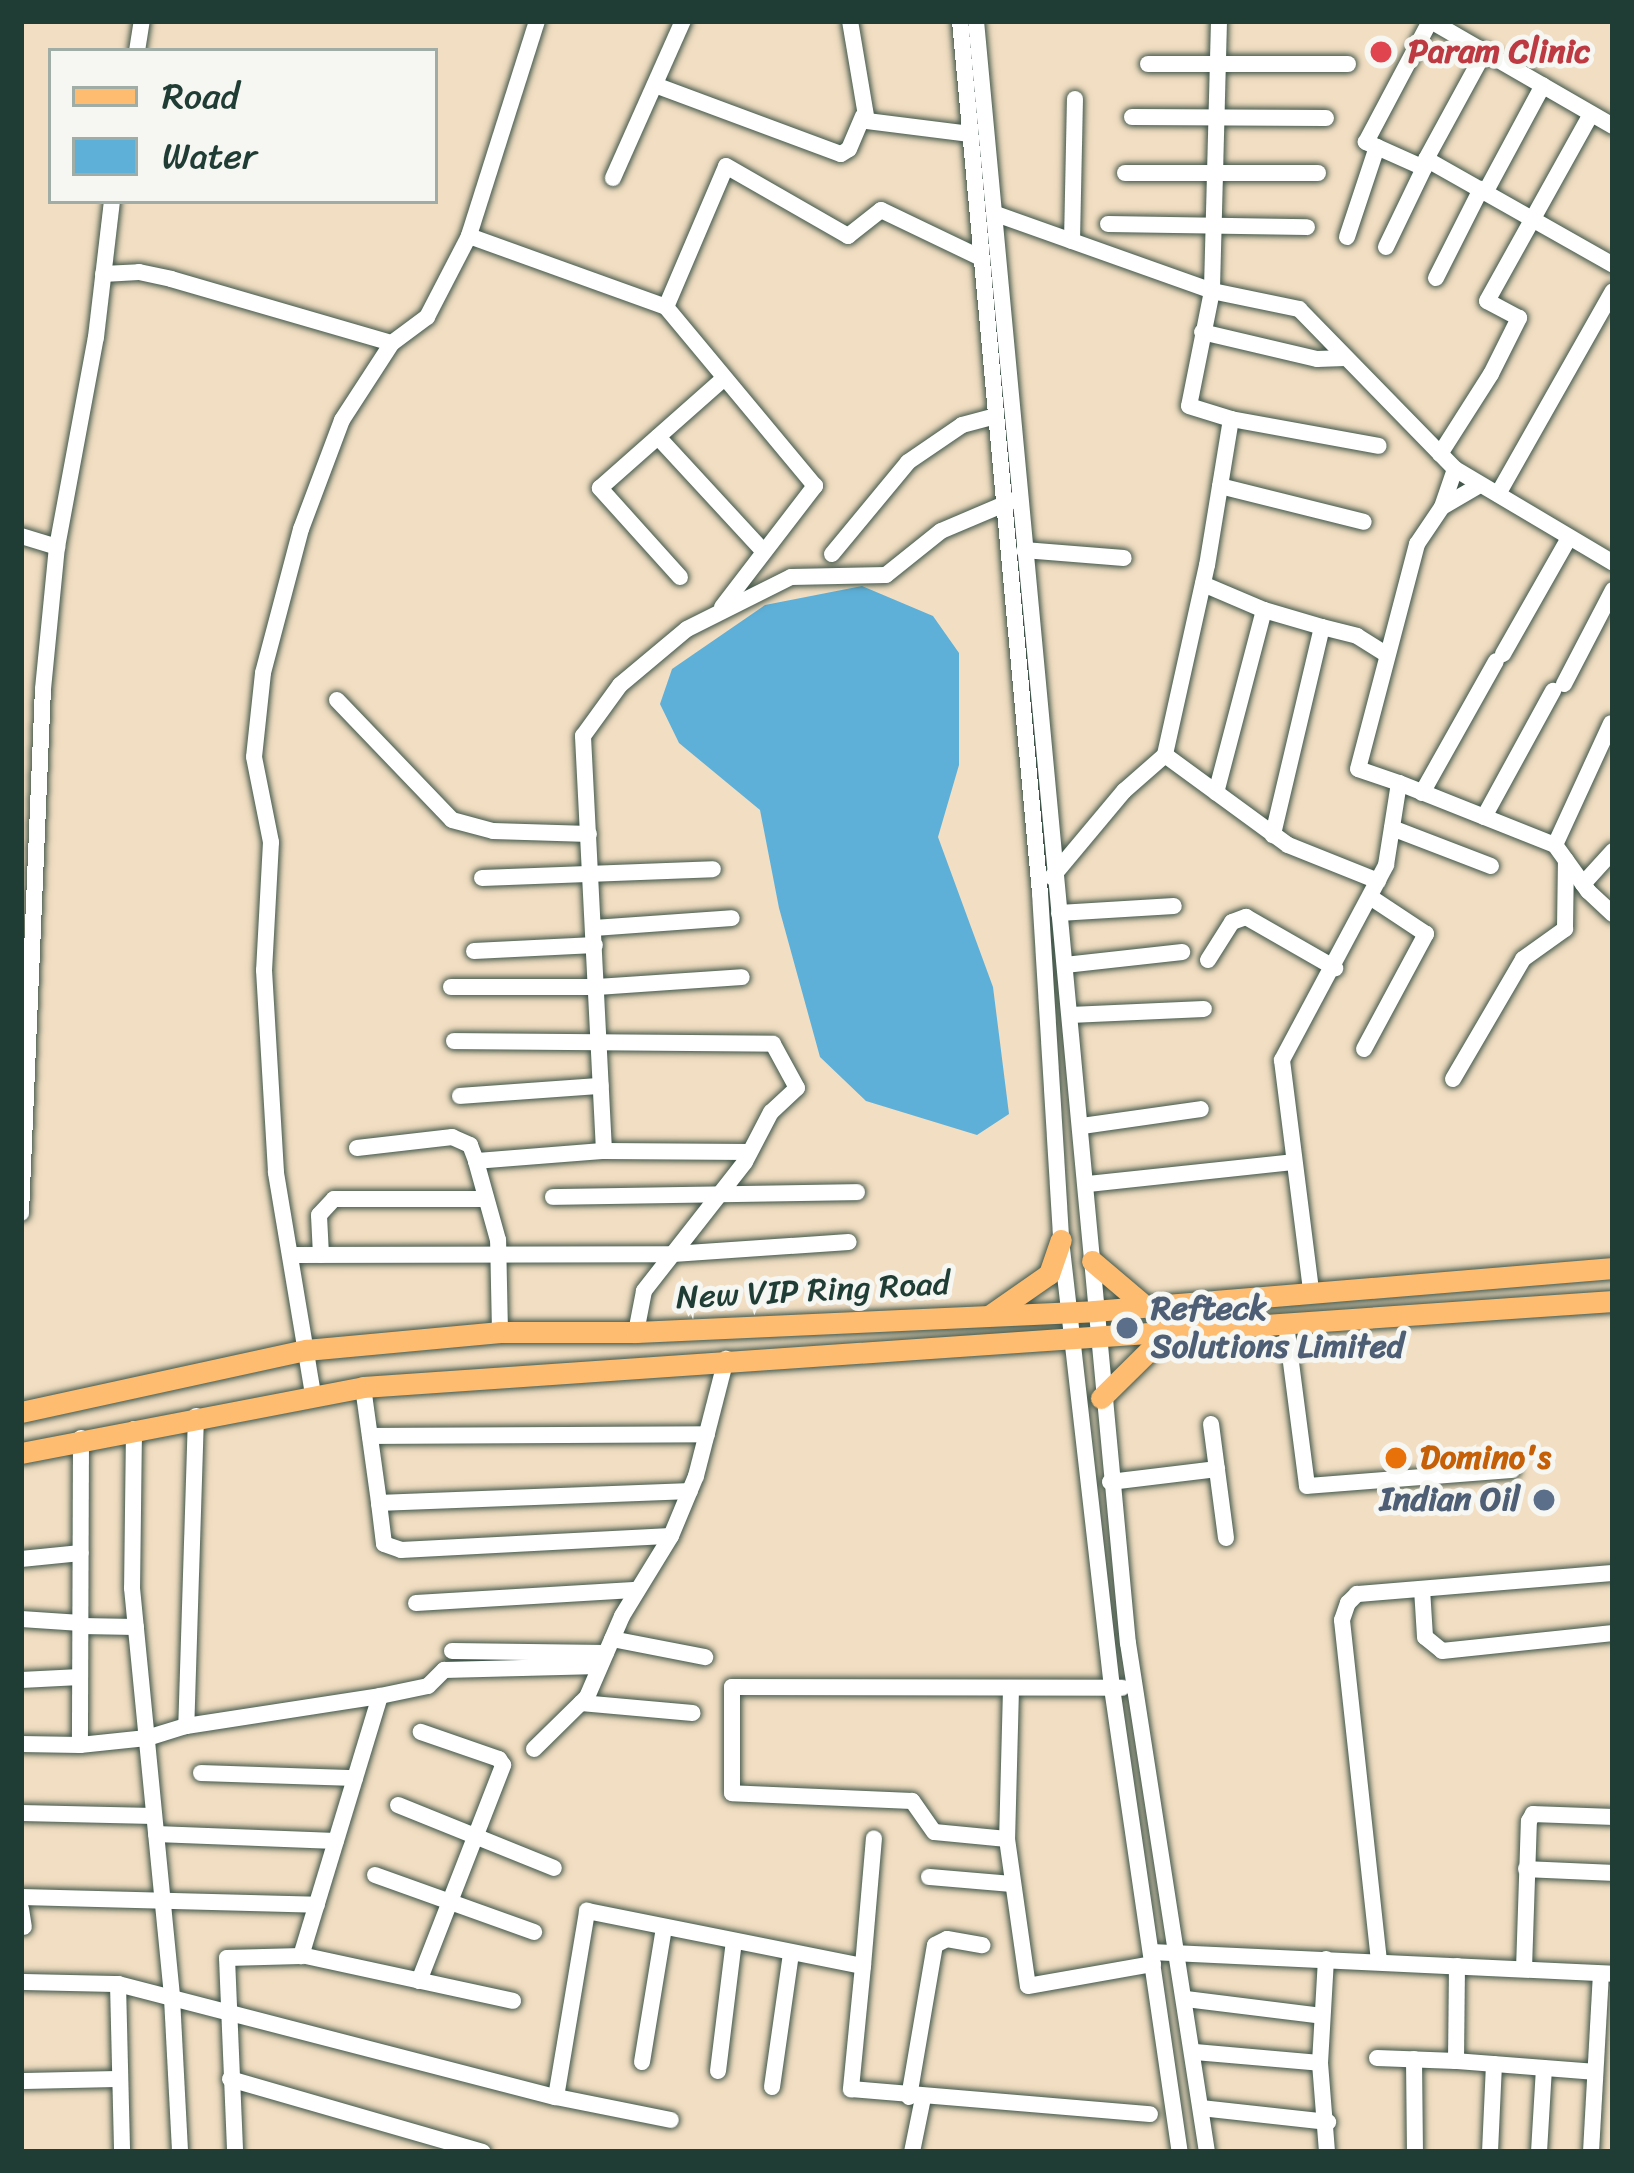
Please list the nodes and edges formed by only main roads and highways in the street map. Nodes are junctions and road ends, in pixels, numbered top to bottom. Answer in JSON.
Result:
{"nodes":[{"id":1,"x":1061,"y":1240,"type":"road end"},
{"id":2,"x":1092,"y":1261,"type":"road end"},
{"id":3,"x":1613,"y":1268,"type":"edge"},
{"id":4,"x":1400,"y":1283,"type":"junction"},
{"id":5,"x":1613,"y":1301,"type":"edge"},
{"id":6,"x":1145,"y":1306,"type":"junction"},
{"id":7,"x":989,"y":1316,"type":"junction"},
{"id":8,"x":1404,"y":1316,"type":"junction"},
{"id":9,"x":1167,"y":1333,"type":"junction"},
{"id":10,"x":1101,"y":1398,"type":"road end"},
{"id":11,"x":21,"y":1412,"type":"edge"},
{"id":12,"x":21,"y":1453,"type":"edge"}],
"edges":[{"from":1,"to":7,"type":"main road"},
{"from":2,"to":6,"type":"main road"},
{"from":3,"to":4,"type":"main road","name":"New VIP Ring Road"},
{"from":4,"to":6,"type":"main road","name":"New VIP Ring Road"},
{"from":4,"to":8,"type":"main road"},
{"from":5,"to":8,"type":"main road","name":"New VIP Ring Road"},
{"from":6,"to":7,"type":"main road","name":"New VIP Ring Road"},
{"from":7,"to":11,"type":"main road","name":"New VIP Ring Road"},
{"from":8,"to":9,"type":"main road","name":"New VIP Ring Road"},
{"from":9,"to":10,"type":"main road"},
{"from":9,"to":12,"type":"main road","name":"New VIP Ring Road"}]}
